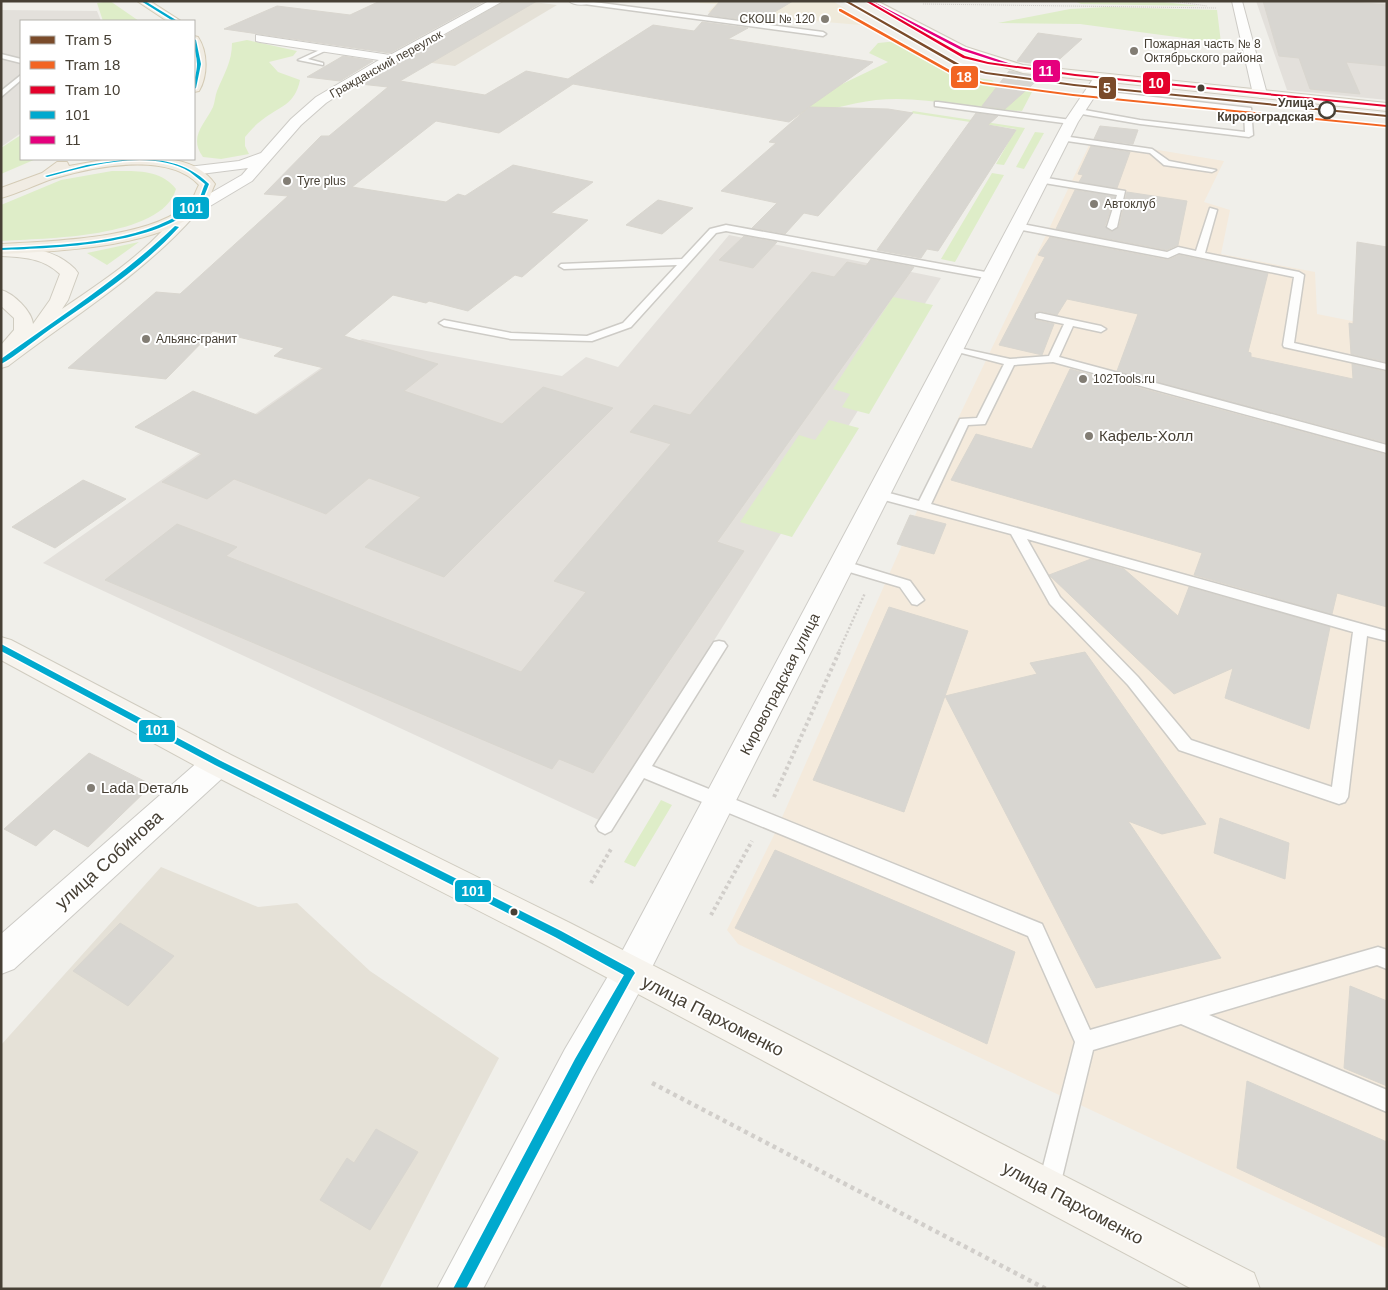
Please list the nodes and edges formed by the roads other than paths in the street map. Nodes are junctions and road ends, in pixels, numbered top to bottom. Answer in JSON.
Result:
{"nodes":[{"id":1,"x":142,"y":1,"type":"edge"},
{"id":2,"x":498,"y":1,"type":"edge"},
{"id":3,"x":574,"y":1,"type":"edge"},
{"id":4,"x":870,"y":1,"type":"edge"},
{"id":5,"x":1237,"y":1,"type":"edge"},
{"id":6,"x":587,"y":2,"type":"edge"},
{"id":7,"x":173,"y":20,"type":"edge"},
{"id":8,"x":823,"y":34,"type":"dead end"},
{"id":9,"x":260,"y":38,"type":"dead end"},
{"id":10,"x":326,"y":49,"type":"junction"},
{"id":11,"x":1,"y":56,"type":"edge"},
{"id":12,"x":394,"y":59,"type":"junction"},
{"id":13,"x":196,"y":60,"type":"edge"},
{"id":14,"x":20,"y":61,"type":"edge"},
{"id":15,"x":321,"y":64,"type":"dead end"},
{"id":16,"x":20,"y":78,"type":"edge"},
{"id":17,"x":195,"y":86,"type":"edge"},
{"id":18,"x":1260,"y":94,"type":"junction"},
{"id":19,"x":1,"y":95,"type":"edge"},
{"id":20,"x":938,"y":104,"type":"dead end"},
{"id":21,"x":1387,"y":107,"type":"edge"},
{"id":22,"x":1081,"y":109,"type":"junction"},
{"id":23,"x":1248,"y":110,"type":"junction"},
{"id":24,"x":264,"y":157,"type":"junction"},
{"id":25,"x":71,"y":160,"type":"edge"},
{"id":26,"x":182,"y":160,"type":"edge"},
{"id":27,"x":193,"y":170,"type":"junction"},
{"id":28,"x":1212,"y":170,"type":"dead end"},
{"id":29,"x":47,"y":176,"type":"junction"},
{"id":30,"x":1041,"y":180,"type":"junction"},
{"id":31,"x":1,"y":193,"type":"edge"},
{"id":32,"x":1213,"y":210,"type":"dead end"},
{"id":33,"x":189,"y":212,"type":"junction"},
{"id":34,"x":1017,"y":226,"type":"junction"},
{"id":35,"x":1112,"y":227,"type":"dead end"},
{"id":36,"x":1,"y":250,"type":"edge"},
{"id":37,"x":1200,"y":255,"type":"junction"},
{"id":38,"x":683,"y":262,"type":"junction"},
{"id":39,"x":564,"y":266,"type":"dead end"},
{"id":40,"x":991,"y":276,"type":"junction"},
{"id":41,"x":1,"y":295,"type":"edge"},
{"id":42,"x":1040,"y":316,"type":"dead end"},
{"id":43,"x":1070,"y":322,"type":"junction"},
{"id":44,"x":444,"y":323,"type":"dead end"},
{"id":45,"x":1101,"y":328,"type":"dead end"},
{"id":46,"x":34,"y":336,"type":"junction"},
{"id":47,"x":954,"y":348,"type":"junction"},
{"id":48,"x":1,"y":357,"type":"edge"},
{"id":49,"x":1054,"y":359,"type":"junction"},
{"id":50,"x":1,"y":362,"type":"edge"},
{"id":51,"x":1010,"y":362,"type":"junction"},
{"id":52,"x":1387,"y":366,"type":"edge"},
{"id":53,"x":1387,"y":449,"type":"edge"},
{"id":54,"x":878,"y":494,"type":"junction"},
{"id":55,"x":923,"y":506,"type":"junction"},
{"id":56,"x":1016,"y":531,"type":"junction"},
{"id":57,"x":841,"y":565,"type":"junction"},
{"id":58,"x":917,"y":600,"type":"dead end"},
{"id":59,"x":1361,"y":628,"type":"junction"},
{"id":60,"x":1387,"y":636,"type":"edge"},
{"id":61,"x":718,"y":646,"type":"dead end"},
{"id":62,"x":1,"y":647,"type":"edge"},
{"id":63,"x":218,"y":763,"type":"junction"},
{"id":64,"x":640,"y":769,"type":"junction"},
{"id":65,"x":718,"y":801,"type":"junction"},
{"id":66,"x":605,"y":826,"type":"dead end"},
{"id":67,"x":1,"y":957,"type":"edge"},
{"id":68,"x":1387,"y":960,"type":"edge"},
{"id":69,"x":630,"y":973,"type":"junction"},
{"id":70,"x":1182,"y":1014,"type":"junction"},
{"id":71,"x":1085,"y":1042,"type":"junction"},
{"id":72,"x":1387,"y":1101,"type":"edge"},
{"id":73,"x":1048,"y":1190,"type":"junction"},
{"id":74,"x":1219,"y":1284,"type":"edge"},
{"id":75,"x":459,"y":1289,"type":"edge"}],
"edges":[{"from":1,"to":7,"type":"main road"},
{"from":2,"to":12,"type":"street","name":"Гражданский переулок"},
{"from":3,"to":6,"type":"street"},
{"from":4,"to":22,"type":"main road"},
{"from":5,"to":18,"type":"street"},
{"from":6,"to":8,"type":"lane"},
{"from":9,"to":10,"type":"street"},
{"from":10,"to":12,"type":"street"},
{"from":10,"to":15,"type":"lane"},
{"from":11,"to":14,"type":"lane"},
{"from":12,"to":24,"type":"street","name":"Гражданский переулок"},
{"from":13,"to":17,"type":"main road"},
{"from":16,"to":19,"type":"lane"},
{"from":18,"to":21,"type":"main road"},
{"from":18,"to":22,"type":"main road"},
{"from":18,"to":23,"type":"lane"},
{"from":20,"to":22,"type":"lane"},
{"from":22,"to":23,"type":"lane"},
{"from":22,"to":23,"type":"lane"},
{"from":22,"to":28,"type":"lane"},
{"from":22,"to":30,"type":"street","name":"Кировоградская улица"},
{"from":24,"to":27,"type":"street"},
{"from":24,"to":33,"type":"street","name":"Гражданский переулок"},
{"from":25,"to":29,"type":"main road"},
{"from":26,"to":27,"type":"main road"},
{"from":27,"to":29,"type":"main road"},
{"from":27,"to":33,"type":"main road"},
{"from":29,"to":31,"type":"main road"},
{"from":30,"to":34,"type":"street","name":"Кировоградская улица"},
{"from":30,"to":35,"type":"lane"},
{"from":32,"to":37,"type":"lane"},
{"from":33,"to":36,"type":"main road"},
{"from":33,"to":46,"type":"main road"},
{"from":34,"to":37,"type":"lane"},
{"from":34,"to":40,"type":"street","name":"Кировоградская улица"},
{"from":36,"to":46,"type":"main road"},
{"from":37,"to":52,"type":"lane"},
{"from":38,"to":39,"type":"lane"},
{"from":38,"to":40,"type":"lane"},
{"from":38,"to":44,"type":"lane"},
{"from":40,"to":47,"type":"street","name":"Кировоградская улица"},
{"from":41,"to":48,"type":"main road"},
{"from":42,"to":43,"type":"lane"},
{"from":43,"to":45,"type":"lane"},
{"from":43,"to":49,"type":"lane"},
{"from":46,"to":50,"type":"main road"},
{"from":47,"to":51,"type":"lane"},
{"from":47,"to":54,"type":"street","name":"Кировоградская улица"},
{"from":49,"to":51,"type":"lane"},
{"from":49,"to":53,"type":"lane"},
{"from":51,"to":55,"type":"lane"},
{"from":54,"to":55,"type":"lane"},
{"from":54,"to":57,"type":"street","name":"Кировоградская улица"},
{"from":55,"to":56,"type":"lane"},
{"from":56,"to":59,"type":"lane"},
{"from":56,"to":59,"type":"lane"},
{"from":57,"to":58,"type":"lane"},
{"from":57,"to":65,"type":"street","name":"Кировоградская улица"},
{"from":59,"to":60,"type":"lane"},
{"from":61,"to":64,"type":"lane"},
{"from":62,"to":63,"type":"main road","name":"улица Пархоменко"},
{"from":63,"to":67,"type":"street","name":"улица Собинова"},
{"from":63,"to":69,"type":"main road","name":"улица Пархоменко"},
{"from":64,"to":65,"type":"lane"},
{"from":64,"to":66,"type":"lane"},
{"from":65,"to":69,"type":"street","name":"Кировоградская улица"},
{"from":65,"to":71,"type":"lane"},
{"from":68,"to":70,"type":"lane"},
{"from":69,"to":73,"type":"main road","name":"улица Пархоменко"},
{"from":69,"to":75,"type":"street","name":"Кировоградская улица"},
{"from":70,"to":71,"type":"lane"},
{"from":70,"to":72,"type":"lane"},
{"from":71,"to":73,"type":"lane"},
{"from":73,"to":74,"type":"main road","name":"улица Пархоменко"}]}
